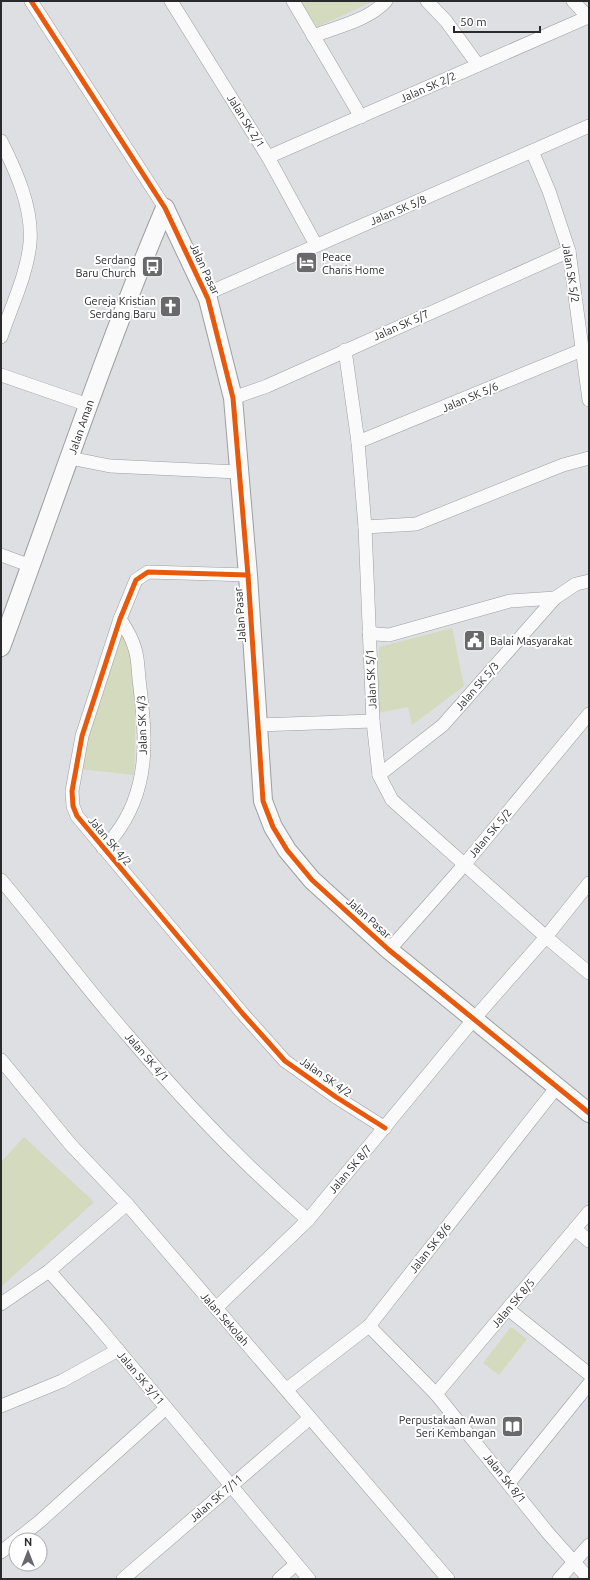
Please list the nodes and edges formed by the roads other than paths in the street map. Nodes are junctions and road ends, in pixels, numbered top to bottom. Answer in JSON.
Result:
{"nodes":[{"id":1,"x":31,"y":1,"type":"edge"},
{"id":2,"x":171,"y":1,"type":"edge"},
{"id":3,"x":293,"y":1,"type":"edge"},
{"id":4,"x":386,"y":1,"type":"edge"},
{"id":5,"x":427,"y":1,"type":"edge"},
{"id":6,"x":573,"y":1,"type":"edge"},
{"id":7,"x":588,"y":18,"type":"edge"},
{"id":8,"x":314,"y":36,"type":"junction"},
{"id":9,"x":478,"y":65,"type":"junction"},
{"id":10,"x":361,"y":117,"type":"junction"},
{"id":11,"x":589,"y":126,"type":"edge"},
{"id":12,"x":1,"y":141,"type":"edge"},
{"id":13,"x":532,"y":151,"type":"junction"},
{"id":14,"x":268,"y":157,"type":"junction"},
{"id":15,"x":164,"y":208,"type":"junction"},
{"id":16,"x":316,"y":245,"type":"junction"},
{"id":17,"x":569,"y":251,"type":"junction"},
{"id":18,"x":206,"y":294,"type":"junction"},
{"id":19,"x":1,"y":337,"type":"edge"},
{"id":20,"x":345,"y":350,"type":"junction"},
{"id":21,"x":582,"y":350,"type":"junction"},
{"id":22,"x":1,"y":375,"type":"edge"},
{"id":23,"x":233,"y":398,"type":"junction"},
{"id":24,"x":589,"y":400,"type":"edge"},
{"id":25,"x":88,"y":405,"type":"junction"},
{"id":26,"x":358,"y":442,"type":"junction"},
{"id":27,"x":70,"y":458,"type":"junction"},
{"id":28,"x":589,"y":458,"type":"edge"},
{"id":29,"x":238,"y":472,"type":"junction"},
{"id":30,"x":365,"y":527,"type":"junction"},
{"id":31,"x":1,"y":555,"type":"edge"},
{"id":32,"x":31,"y":566,"type":"junction"},
{"id":33,"x":248,"y":575,"type":"junction"},
{"id":34,"x":589,"y":581,"type":"edge"},
{"id":35,"x":555,"y":598,"type":"junction"},
{"id":36,"x":120,"y":619,"type":"junction"},
{"id":37,"x":369,"y":632,"type":"junction"},
{"id":38,"x":1,"y":647,"type":"edge"},
{"id":39,"x":589,"y":714,"type":"edge"},
{"id":40,"x":373,"y":721,"type":"junction"},
{"id":41,"x":257,"y":724,"type":"junction"},
{"id":42,"x":379,"y":775,"type":"junction"},
{"id":43,"x":103,"y":848,"type":"junction"},
{"id":44,"x":464,"y":864,"type":"junction"},
{"id":45,"x":1,"y":880,"type":"edge"},
{"id":46,"x":589,"y":883,"type":"edge"},
{"id":47,"x":546,"y":937,"type":"junction"},
{"id":48,"x":389,"y":950,"type":"junction"},
{"id":49,"x":589,"y":973,"type":"edge"},
{"id":50,"x":473,"y":1020,"type":"junction"},
{"id":51,"x":1,"y":1060,"type":"edge"},
{"id":52,"x":556,"y":1088,"type":"junction"},
{"id":53,"x":589,"y":1113,"type":"edge"},
{"id":54,"x":385,"y":1128,"type":"junction"},
{"id":55,"x":127,"y":1204,"type":"junction"},
{"id":56,"x":589,"y":1212,"type":"edge"},
{"id":57,"x":308,"y":1220,"type":"junction"},
{"id":58,"x":575,"y":1229,"type":"junction"},
{"id":59,"x":589,"y":1241,"type":"edge"},
{"id":60,"x":49,"y":1270,"type":"junction"},
{"id":61,"x":1,"y":1304,"type":"edge"},
{"id":62,"x":216,"y":1308,"type":"junction"},
{"id":63,"x":508,"y":1309,"type":"junction"},
{"id":64,"x":369,"y":1326,"type":"junction"},
{"id":65,"x":118,"y":1350,"type":"junction"},
{"id":66,"x":589,"y":1374,"type":"edge"},
{"id":67,"x":589,"y":1384,"type":"edge"},
{"id":68,"x":287,"y":1390,"type":"junction"},
{"id":69,"x":436,"y":1394,"type":"junction"},
{"id":70,"x":1,"y":1406,"type":"edge"},
{"id":71,"x":166,"y":1408,"type":"junction"},
{"id":72,"x":310,"y":1418,"type":"junction"},
{"id":73,"x":509,"y":1483,"type":"junction"},
{"id":74,"x":231,"y":1486,"type":"junction"},
{"id":75,"x":589,"y":1544,"type":"edge"},
{"id":76,"x":1,"y":1552,"type":"edge"},
{"id":77,"x":574,"y":1562,"type":"junction"},
{"id":78,"x":296,"y":1564,"type":"junction"},
{"id":79,"x":123,"y":1579,"type":"edge"},
{"id":80,"x":279,"y":1579,"type":"edge"},
{"id":81,"x":309,"y":1579,"type":"edge"},
{"id":82,"x":448,"y":1579,"type":"edge"},
{"id":83,"x":559,"y":1579,"type":"edge"},
{"id":84,"x":589,"y":1579,"type":"edge"}],
"edges":[{"from":1,"to":15,"type":"street","name":"Jalan Pasar"},
{"from":2,"to":14,"type":"street","name":"Jalan SK 2/1"},
{"from":3,"to":8,"type":"street"},
{"from":4,"to":8,"type":"street"},
{"from":5,"to":9,"type":"street"},
{"from":6,"to":7,"type":"street"},
{"from":7,"to":9,"type":"street","name":"Jalan SK 2/2"},
{"from":8,"to":10,"type":"street"},
{"from":9,"to":10,"type":"street","name":"Jalan SK 2/2"},
{"from":10,"to":14,"type":"street","name":"Jalan SK 2/2"},
{"from":11,"to":13,"type":"street","name":"Jalan SK 5/8"},
{"from":12,"to":19,"type":"street"},
{"from":13,"to":16,"type":"street","name":"Jalan SK 5/8"},
{"from":13,"to":17,"type":"street","name":"Jalan SK 5/2"},
{"from":14,"to":16,"type":"street","name":"Jalan SK 2/1"},
{"from":15,"to":18,"type":"street","name":"Jalan Pasar"},
{"from":15,"to":25,"type":"street","name":"Jalan Aman"},
{"from":16,"to":18,"type":"street","name":"Jalan SK 5/8"},
{"from":17,"to":20,"type":"street","name":"Jalan SK 5/7"},
{"from":17,"to":21,"type":"street","name":"Jalan SK 5/2"},
{"from":18,"to":23,"type":"street","name":"Jalan Pasar"},
{"from":20,"to":23,"type":"street","name":"Jalan SK 5/7"},
{"from":20,"to":26,"type":"street","name":"Jalan SK 5/1"},
{"from":21,"to":24,"type":"street","name":"Jalan SK 5/2"},
{"from":21,"to":26,"type":"street","name":"Jalan SK 5/6"},
{"from":22,"to":25,"type":"street"},
{"from":23,"to":29,"type":"street","name":"Jalan Pasar"},
{"from":25,"to":27,"type":"street","name":"Jalan Aman"},
{"from":26,"to":30,"type":"street","name":"Jalan SK 5/1"},
{"from":27,"to":29,"type":"street"},
{"from":27,"to":32,"type":"street","name":"Jalan Aman"},
{"from":28,"to":30,"type":"street"},
{"from":29,"to":33,"type":"street","name":"Jalan Pasar"},
{"from":30,"to":37,"type":"street","name":"Jalan SK 5/1"},
{"from":31,"to":32,"type":"street"},
{"from":32,"to":38,"type":"street","name":"Jalan Aman"},
{"from":33,"to":36,"type":"street","name":"Jalan SK 4/2"},
{"from":33,"to":41,"type":"street","name":"Jalan Pasar"},
{"from":34,"to":35,"type":"street","name":"Jalan SK 5/3"},
{"from":35,"to":37,"type":"street"},
{"from":35,"to":42,"type":"street","name":"Jalan SK 5/3"},
{"from":36,"to":43,"type":"street","name":"Jalan SK 4/3"},
{"from":36,"to":43,"type":"street","name":"Jalan SK 4/2"},
{"from":37,"to":40,"type":"street","name":"Jalan SK 5/1"},
{"from":39,"to":44,"type":"street","name":"Jalan SK 5/2"},
{"from":40,"to":41,"type":"street"},
{"from":40,"to":42,"type":"street","name":"Jalan SK 5/1"},
{"from":41,"to":48,"type":"street","name":"Jalan Pasar"},
{"from":42,"to":44,"type":"street","name":"Jalan SK 5/1"},
{"from":43,"to":54,"type":"street","name":"Jalan SK 4/2"},
{"from":44,"to":47,"type":"street","name":"Jalan SK 5/1"},
{"from":44,"to":48,"type":"street","name":"Jalan SK 5/2"},
{"from":45,"to":57,"type":"street","name":"Jalan SK 4/1"},
{"from":46,"to":47,"type":"street","name":"Jalan SK 8/7"},
{"from":47,"to":49,"type":"street","name":"Jalan SK 5/1"},
{"from":47,"to":50,"type":"street","name":"Jalan SK 8/7"},
{"from":48,"to":50,"type":"street","name":"Jalan Pasar"},
{"from":50,"to":52,"type":"street","name":"Jalan Pasar"},
{"from":50,"to":54,"type":"street","name":"Jalan SK 8/7"},
{"from":51,"to":55,"type":"street","name":"Jalan Sekolah"},
{"from":52,"to":53,"type":"street","name":"Jalan Pasar"},
{"from":52,"to":64,"type":"street","name":"Jalan SK 8/6"},
{"from":54,"to":57,"type":"street","name":"Jalan SK 8/7"},
{"from":55,"to":60,"type":"street"},
{"from":55,"to":62,"type":"street","name":"Jalan Sekolah"},
{"from":56,"to":58,"type":"street","name":"Jalan SK 8/5"},
{"from":57,"to":62,"type":"street","name":"Jalan SK 8/7"},
{"from":58,"to":59,"type":"street"},
{"from":58,"to":63,"type":"street","name":"Jalan SK 8/5"},
{"from":60,"to":61,"type":"street"},
{"from":60,"to":65,"type":"street","name":"Jalan SK 3/11"},
{"from":62,"to":68,"type":"street","name":"Jalan Sekolah"},
{"from":63,"to":66,"type":"street"},
{"from":63,"to":69,"type":"street","name":"Jalan SK 8/5"},
{"from":64,"to":68,"type":"street","name":"Jalan SK 8/6"},
{"from":64,"to":69,"type":"street","name":"Jalan SK 8/1"},
{"from":65,"to":70,"type":"street"},
{"from":65,"to":71,"type":"street","name":"Jalan SK 3/11"},
{"from":67,"to":73,"type":"street"},
{"from":68,"to":72,"type":"street","name":"Jalan Sekolah"},
{"from":69,"to":73,"type":"street","name":"Jalan SK 8/1"},
{"from":71,"to":74,"type":"street","name":"Jalan SK 3/11"},
{"from":71,"to":76,"type":"street"},
{"from":72,"to":74,"type":"street","name":"Jalan SK 7/11"},
{"from":72,"to":82,"type":"street","name":"Jalan Sekolah"},
{"from":73,"to":77,"type":"street","name":"Jalan SK 8/1"},
{"from":74,"to":78,"type":"street","name":"Jalan SK 3/11"},
{"from":74,"to":79,"type":"street","name":"Jalan SK 7/11"},
{"from":75,"to":77,"type":"street"},
{"from":77,"to":83,"type":"street"},
{"from":77,"to":84,"type":"street","name":"Jalan SK 8/1"},
{"from":78,"to":80,"type":"street"},
{"from":78,"to":81,"type":"street","name":"Jalan SK 3/11"}]}
